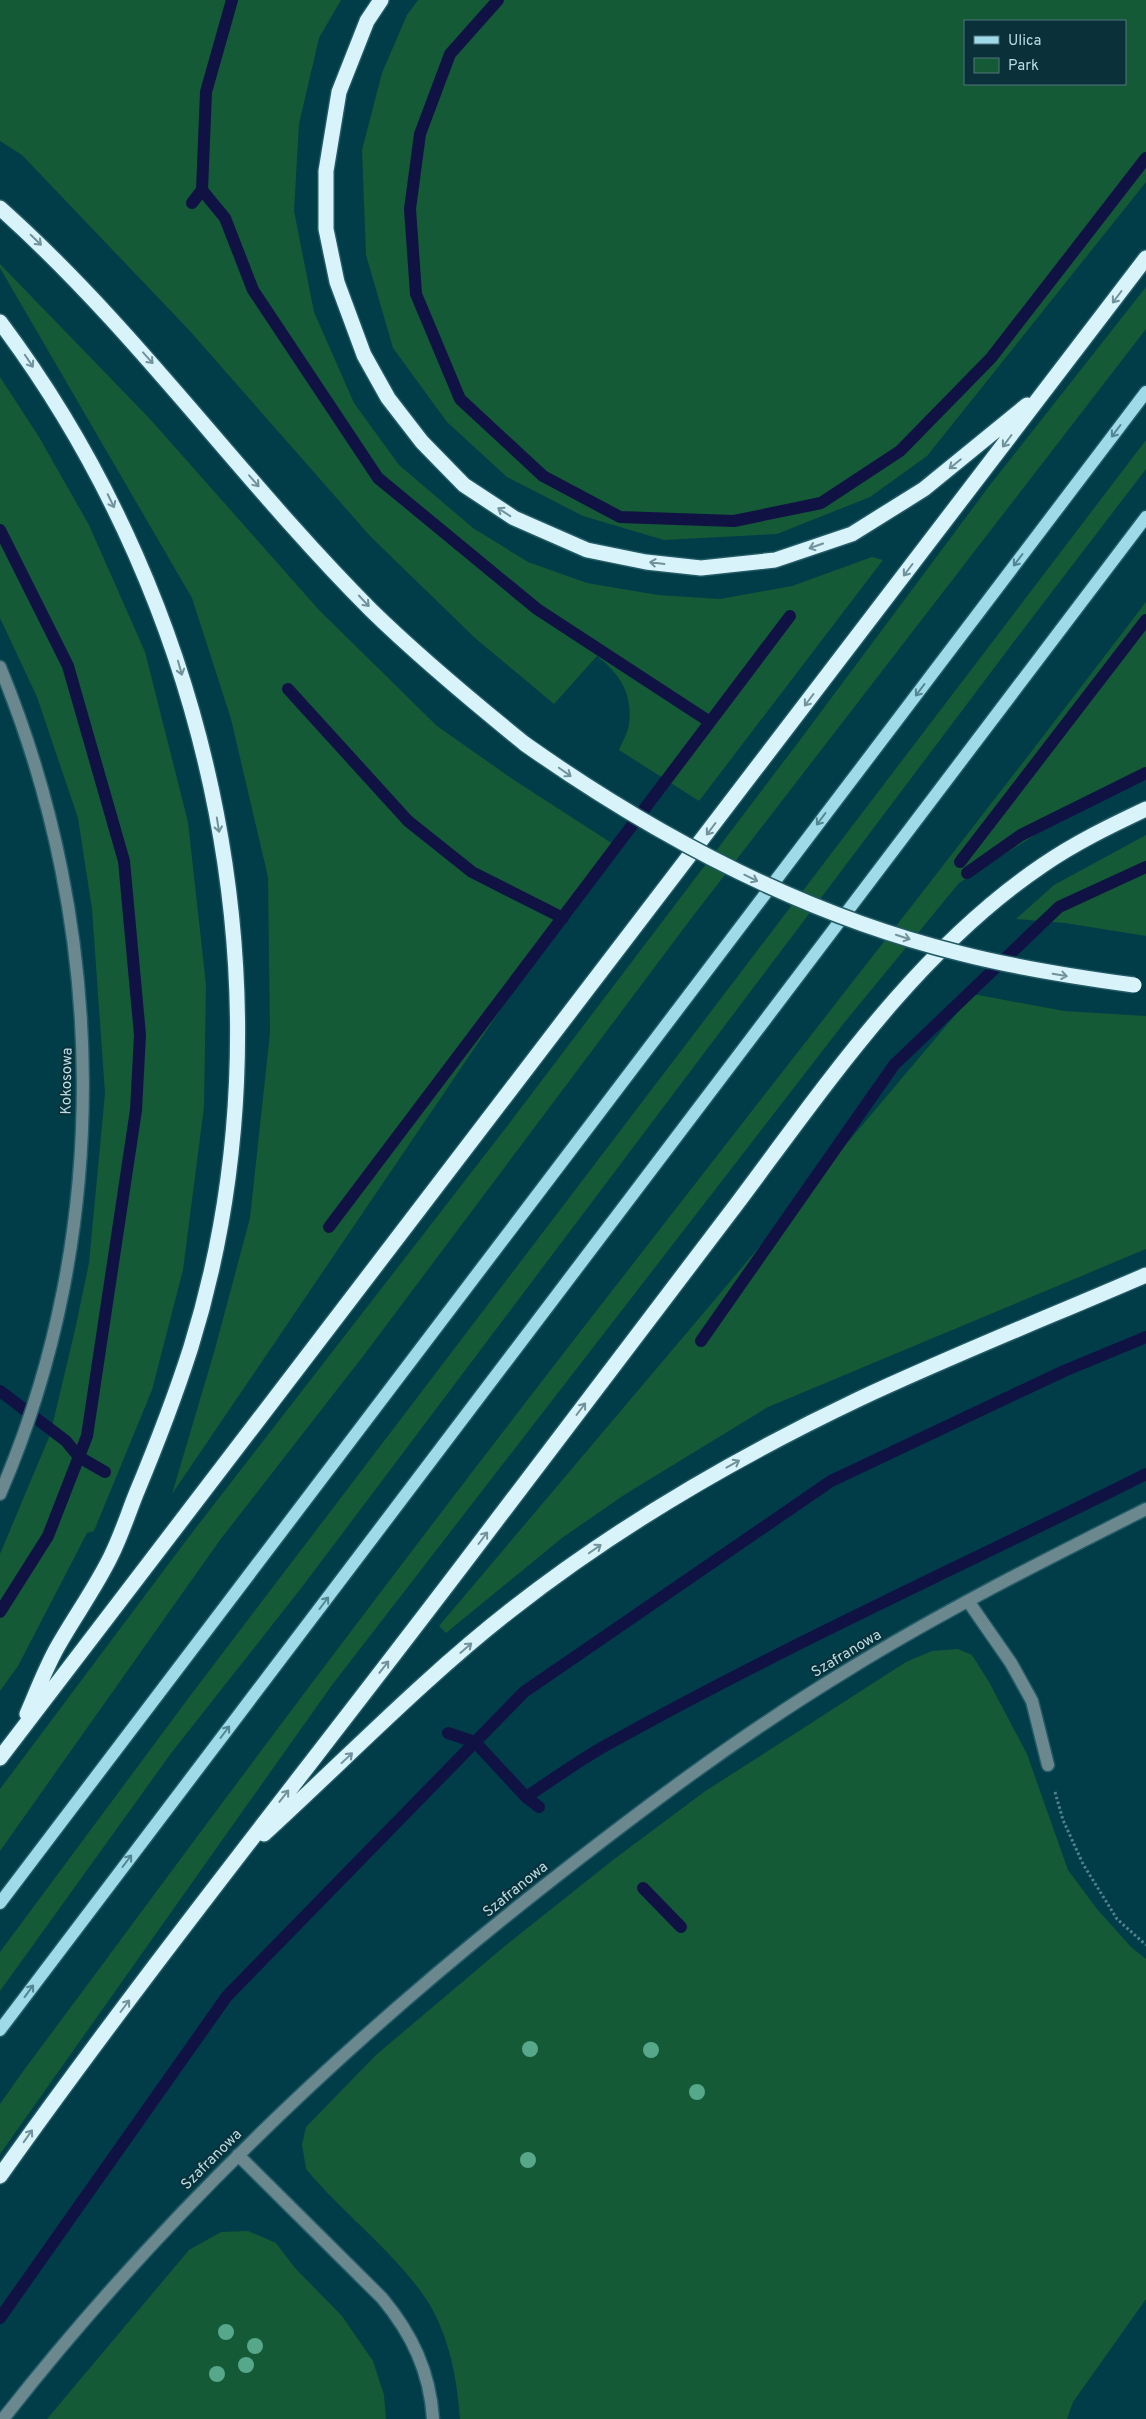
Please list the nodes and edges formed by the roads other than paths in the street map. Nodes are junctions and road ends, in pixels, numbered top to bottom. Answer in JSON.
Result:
{"nodes":[{"id":1,"x":381,"y":0,"type":"edge"},
{"id":2,"x":0,"y":208,"type":"edge"},
{"id":3,"x":1146,"y":258,"type":"edge"},
{"id":4,"x":0,"y":322,"type":"edge"},
{"id":5,"x":1047,"y":389,"type":"junction"},
{"id":6,"x":1146,"y":392,"type":"edge"},
{"id":7,"x":1146,"y":517,"type":"edge"},
{"id":8,"x":0,"y":667,"type":"edge"},
{"id":9,"x":1146,"y":809,"type":"edge"},
{"id":10,"x":1140,"y":986,"type":"edge"},
{"id":11,"x":1146,"y":1275,"type":"edge"},
{"id":12,"x":0,"y":1492,"type":"edge"},
{"id":13,"x":1146,"y":1509,"type":"edge"},
{"id":14,"x":968,"y":1601,"type":"junction"},
{"id":15,"x":17,"y":1737,"type":"junction"},
{"id":16,"x":0,"y":1758,"type":"edge"},
{"id":17,"x":1048,"y":1764,"type":"road end"},
{"id":18,"x":233,"y":1862,"type":"junction"},
{"id":19,"x":0,"y":1903,"type":"edge"},
{"id":20,"x":0,"y":2030,"type":"edge"},
{"id":21,"x":238,"y":2155,"type":"junction"},
{"id":22,"x":0,"y":2176,"type":"edge"},
{"id":23,"x":4,"y":2419,"type":"edge"},
{"id":24,"x":433,"y":2419,"type":"edge"}],
"edges":[{"from":5,"to":1,"type":"highway","one_way":true},
{"from":2,"to":10,"type":"highway","one_way":true,"bridge":true},
{"from":3,"to":5,"type":"highway","one_way":true},
{"from":4,"to":15,"type":"highway","one_way":true},
{"from":5,"to":15,"type":"highway","one_way":true},
{"from":6,"to":19,"type":"main road","one_way":true},
{"from":20,"to":7,"type":"main road","one_way":true},
{"from":8,"to":12,"type":"street","name":"Kokosowa"},
{"from":18,"to":9,"type":"highway","one_way":true},
{"from":18,"to":11,"type":"highway","one_way":true},
{"from":13,"to":14,"type":"street","name":"Szafranowa"},
{"from":14,"to":17,"type":"street"},
{"from":14,"to":21,"type":"street","name":"Szafranowa"},
{"from":15,"to":16,"type":"highway"},
{"from":22,"to":18,"type":"highway","one_way":true},
{"from":21,"to":23,"type":"street","name":"Szafranowa"},
{"from":21,"to":24,"type":"street"}]}
